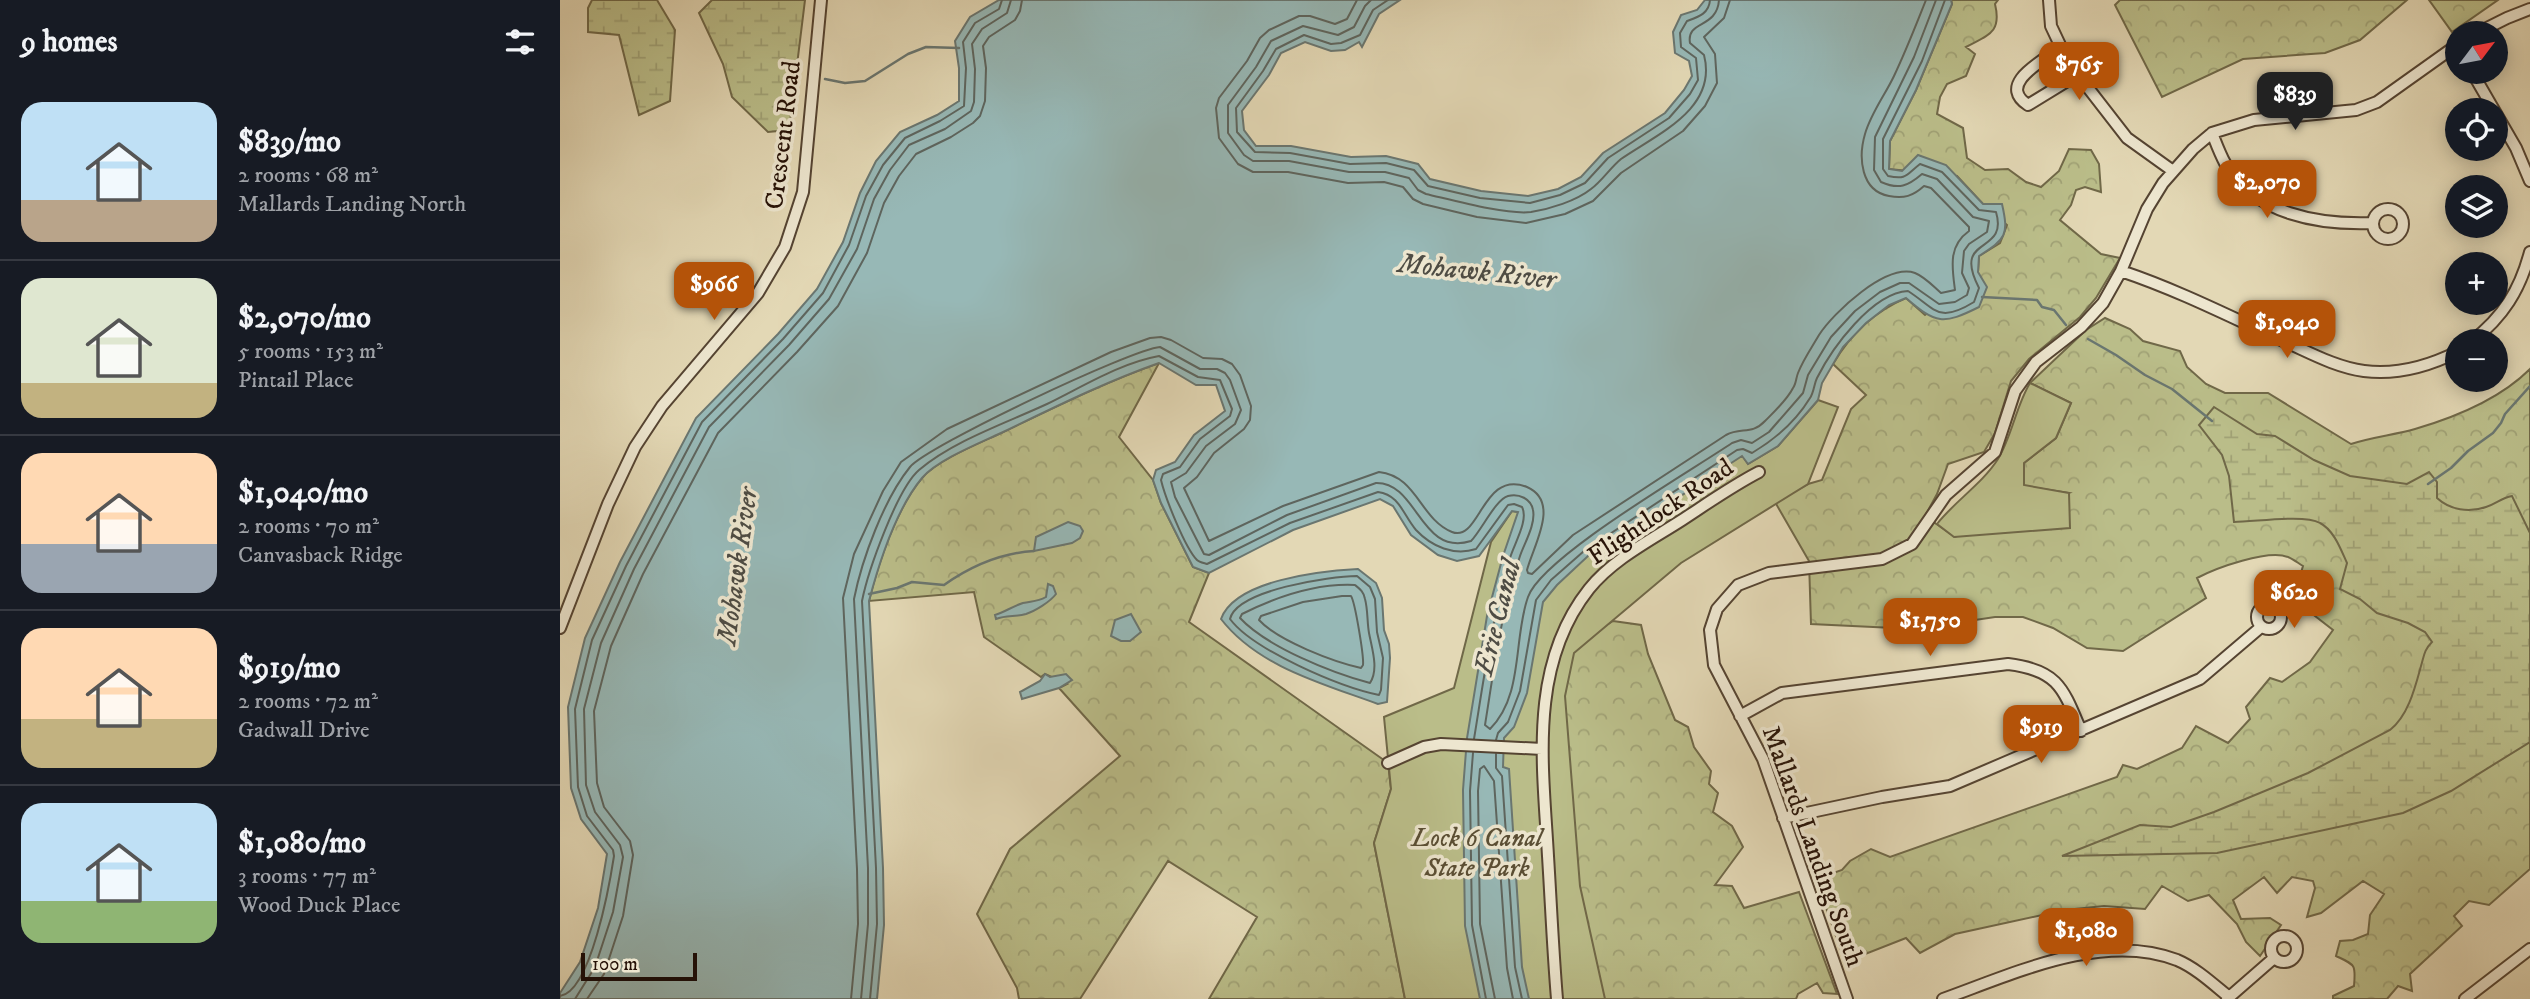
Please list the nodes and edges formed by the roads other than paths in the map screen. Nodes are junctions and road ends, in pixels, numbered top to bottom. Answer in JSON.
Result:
{"nodes":[{"id":1,"x":821,"y":0,"type":"edge"},
{"id":2,"x":2049,"y":0,"type":"edge"},
{"id":3,"x":2530,"y":9,"type":"edge"},
{"id":4,"x":2501,"y":21,"type":"edge"},
{"id":5,"x":2060,"y":48,"type":"junction"},
{"id":6,"x":2445,"y":55,"type":"edge"},
{"id":7,"x":2077,"y":75,"type":"junction"},
{"id":8,"x":2479,"y":84,"type":"edge"},
{"id":9,"x":2212,"y":133,"type":"junction"},
{"id":10,"x":2173,"y":171,"type":"junction"},
{"id":11,"x":2530,"y":181,"type":"edge"},
{"id":12,"x":2373,"y":223,"type":"dead end"},
{"id":13,"x":2530,"y":252,"type":"edge"},
{"id":14,"x":2121,"y":271,"type":"junction"},
{"id":15,"x":2485,"y":329,"type":"edge"},
{"id":16,"x":2445,"y":356,"type":"edge"},
{"id":17,"x":1759,"y":472,"type":"dead end"},
{"id":18,"x":2261,"y":627,"type":"dead end"},
{"id":19,"x":560,"y":628,"type":"edge"},
{"id":20,"x":1740,"y":716,"type":"junction"},
{"id":21,"x":2081,"y":731,"type":"junction"},
{"id":22,"x":1542,"y":749,"type":"junction"},
{"id":23,"x":1388,"y":763,"type":"dead end"},
{"id":24,"x":1783,"y":818,"type":"junction"},
{"id":25,"x":2530,"y":949,"type":"edge"},
{"id":26,"x":2274,"y":958,"type":"dead end"},
{"id":27,"x":2228,"y":998,"type":"edge"},
{"id":28,"x":1557,"y":999,"type":"edge"},
{"id":29,"x":1847,"y":999,"type":"edge"},
{"id":30,"x":1943,"y":999,"type":"edge"},
{"id":31,"x":2465,"y":999,"type":"edge"}],
"edges":[{"from":1,"to":19,"type":"street","name":"Crescent Road"},
{"from":2,"to":5,"type":"street"},
{"from":3,"to":4,"type":"street"},
{"from":5,"to":7,"type":"street"},
{"from":5,"to":7,"type":"street"},
{"from":6,"to":9,"type":"street"},
{"from":7,"to":10,"type":"street"},
{"from":8,"to":11,"type":"street"},
{"from":9,"to":10,"type":"street","name":"Mallards Landing South"},
{"from":9,"to":12,"type":"street"},
{"from":10,"to":14,"type":"street","name":"Mallards Landing South"},
{"from":13,"to":15,"type":"street"},
{"from":14,"to":16,"type":"street"},
{"from":14,"to":20,"type":"street","name":"Mallards Landing South"},
{"from":17,"to":22,"type":"street","name":"Flightlock Road"},
{"from":18,"to":21,"type":"street"},
{"from":20,"to":21,"type":"street"},
{"from":20,"to":24,"type":"street","name":"Mallards Landing South"},
{"from":21,"to":24,"type":"street"},
{"from":22,"to":23,"type":"street"},
{"from":22,"to":28,"type":"street","name":"Flightlock Road"},
{"from":24,"to":29,"type":"street","name":"Mallards Landing South"},
{"from":25,"to":31,"type":"street"},
{"from":26,"to":27,"type":"street"},
{"from":27,"to":30,"type":"street"}]}
